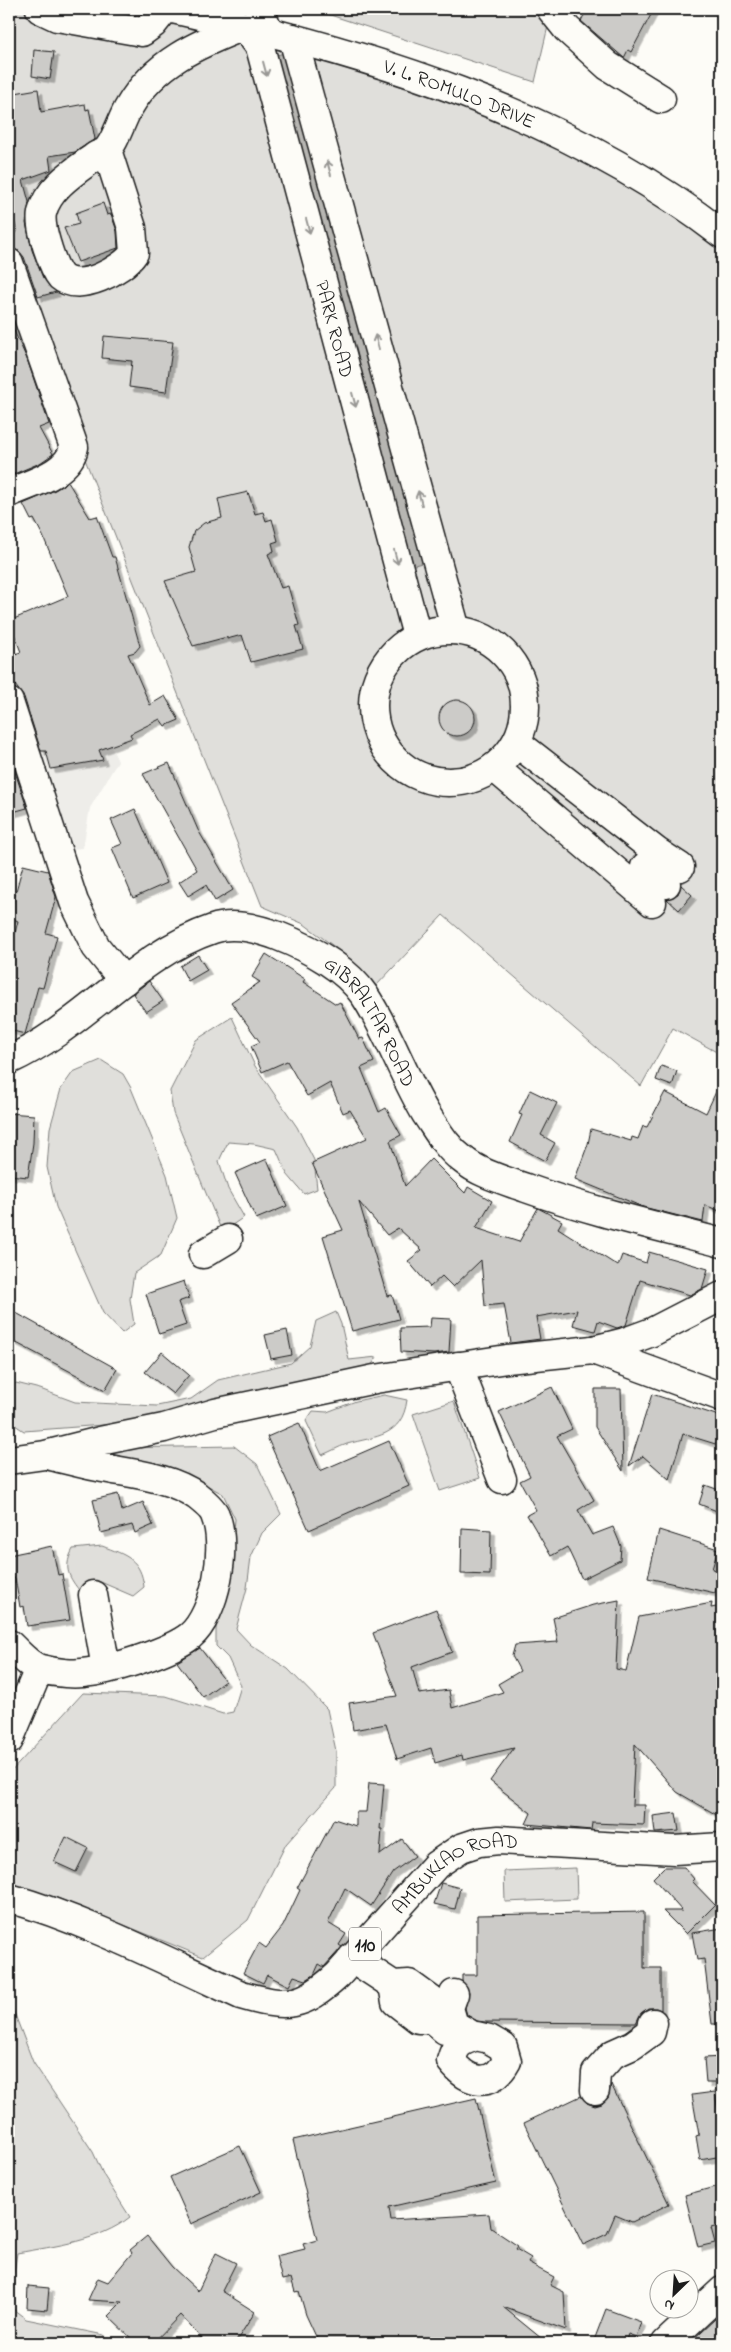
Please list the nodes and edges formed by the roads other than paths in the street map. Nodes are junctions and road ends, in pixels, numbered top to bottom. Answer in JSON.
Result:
{"nodes":[{"id":1,"x":40,"y":9,"type":"edge"},
{"id":2,"x":165,"y":9,"type":"edge"},
{"id":3,"x":173,"y":9,"type":"edge"},
{"id":4,"x":551,"y":9,"type":"edge"},
{"id":5,"x":266,"y":26,"type":"edge"},
{"id":6,"x":660,"y":99,"type":"dead end"},
{"id":7,"x":107,"y":150,"type":"junction"},
{"id":8,"x":82,"y":167,"type":"junction"},
{"id":9,"x":116,"y":181,"type":"junction"},
{"id":10,"x":722,"y":234,"type":"edge"},
{"id":11,"x":9,"y":263,"type":"edge"},
{"id":12,"x":9,"y":493,"type":"edge"},
{"id":13,"x":456,"y":630,"type":"junction"},
{"id":14,"x":417,"y":636,"type":"junction"},
{"id":15,"x":9,"y":702,"type":"edge"},
{"id":16,"x":517,"y":743,"type":"junction"},
{"id":17,"x":495,"y":768,"type":"junction"},
{"id":18,"x":644,"y":868,"type":"junction"},
{"id":19,"x":124,"y":981,"type":"junction"},
{"id":20,"x":9,"y":1060,"type":"edge"},
{"id":21,"x":720,"y":1238,"type":"edge"},
{"id":22,"x":228,"y":1239,"type":"dead end"},
{"id":23,"x":204,"y":1254,"type":"dead end"},
{"id":24,"x":722,"y":1296,"type":"edge"},
{"id":25,"x":593,"y":1350,"type":"junction"},
{"id":26,"x":458,"y":1366,"type":"junction"},
{"id":27,"x":722,"y":1397,"type":"edge"},
{"id":28,"x":45,"y":1455,"type":"junction"},
{"id":29,"x":9,"y":1460,"type":"edge"},
{"id":30,"x":502,"y":1479,"type":"dead end"},
{"id":31,"x":94,"y":1595,"type":"dead end"},
{"id":32,"x":9,"y":1644,"type":"edge"},
{"id":33,"x":106,"y":1668,"type":"junction"},
{"id":34,"x":39,"y":1669,"type":"junction"},
{"id":35,"x":9,"y":1740,"type":"edge"},
{"id":36,"x":722,"y":1847,"type":"edge"},
{"id":37,"x":9,"y":1898,"type":"edge"},
{"id":38,"x":352,"y":1958,"type":"junction"},
{"id":39,"x":454,"y":1994,"type":"dead end"},
{"id":40,"x":653,"y":2023,"type":"dead end"},
{"id":41,"x":468,"y":2039,"type":"junction"},
{"id":42,"x":595,"y":2090,"type":"dead end"},
{"id":43,"x":722,"y":2292,"type":"edge"},
{"id":44,"x":666,"y":2343,"type":"edge"}],
"edges":[{"from":1,"to":2,"type":"street"},
{"from":3,"to":5,"type":"street","name":"V. L. ROMULO DRIVE"},
{"from":4,"to":6,"type":"street"},
{"from":5,"to":7,"type":"street"},
{"from":5,"to":10,"type":"street","name":"V. L. ROMULO DRIVE"},
{"from":13,"to":5,"type":"street","name":"PARK ROAD","one_way":true},
{"from":5,"to":14,"type":"street","name":"PARK ROAD","one_way":true},
{"from":7,"to":8,"type":"street"},
{"from":7,"to":9,"type":"street"},
{"from":8,"to":9,"type":"street"},
{"from":8,"to":9,"type":"street"},
{"from":11,"to":12,"type":"street"},
{"from":13,"to":14,"type":"street"},
{"from":13,"to":16,"type":"street"},
{"from":14,"to":17,"type":"street"},
{"from":15,"to":19,"type":"street"},
{"from":16,"to":17,"type":"street"},
{"from":16,"to":18,"type":"street"},
{"from":17,"to":18,"type":"street"},
{"from":18,"to":18,"type":"street"},
{"from":19,"to":20,"type":"street","name":"GIBRALTAR ROAD"},
{"from":19,"to":21,"type":"street","name":"GIBRALTAR ROAD"},
{"from":22,"to":23,"type":"street"},
{"from":24,"to":25,"type":"street"},
{"from":25,"to":26,"type":"street"},
{"from":25,"to":27,"type":"street"},
{"from":26,"to":28,"type":"street"},
{"from":26,"to":30,"type":"street"},
{"from":28,"to":29,"type":"street"},
{"from":28,"to":33,"type":"street"},
{"from":31,"to":33,"type":"street"},
{"from":32,"to":34,"type":"street"},
{"from":33,"to":34,"type":"street"},
{"from":34,"to":35,"type":"street"},
{"from":36,"to":38,"type":"street","name":"AMBUKLAO ROAD","number":"110"},
{"from":37,"to":38,"type":"street","name":"AMBUKLAO ROAD","number":"110"},
{"from":38,"to":41,"type":"street"},
{"from":39,"to":41,"type":"street"},
{"from":40,"to":42,"type":"street"},
{"from":41,"to":41,"type":"street"},
{"from":43,"to":44,"type":"street"}]}
